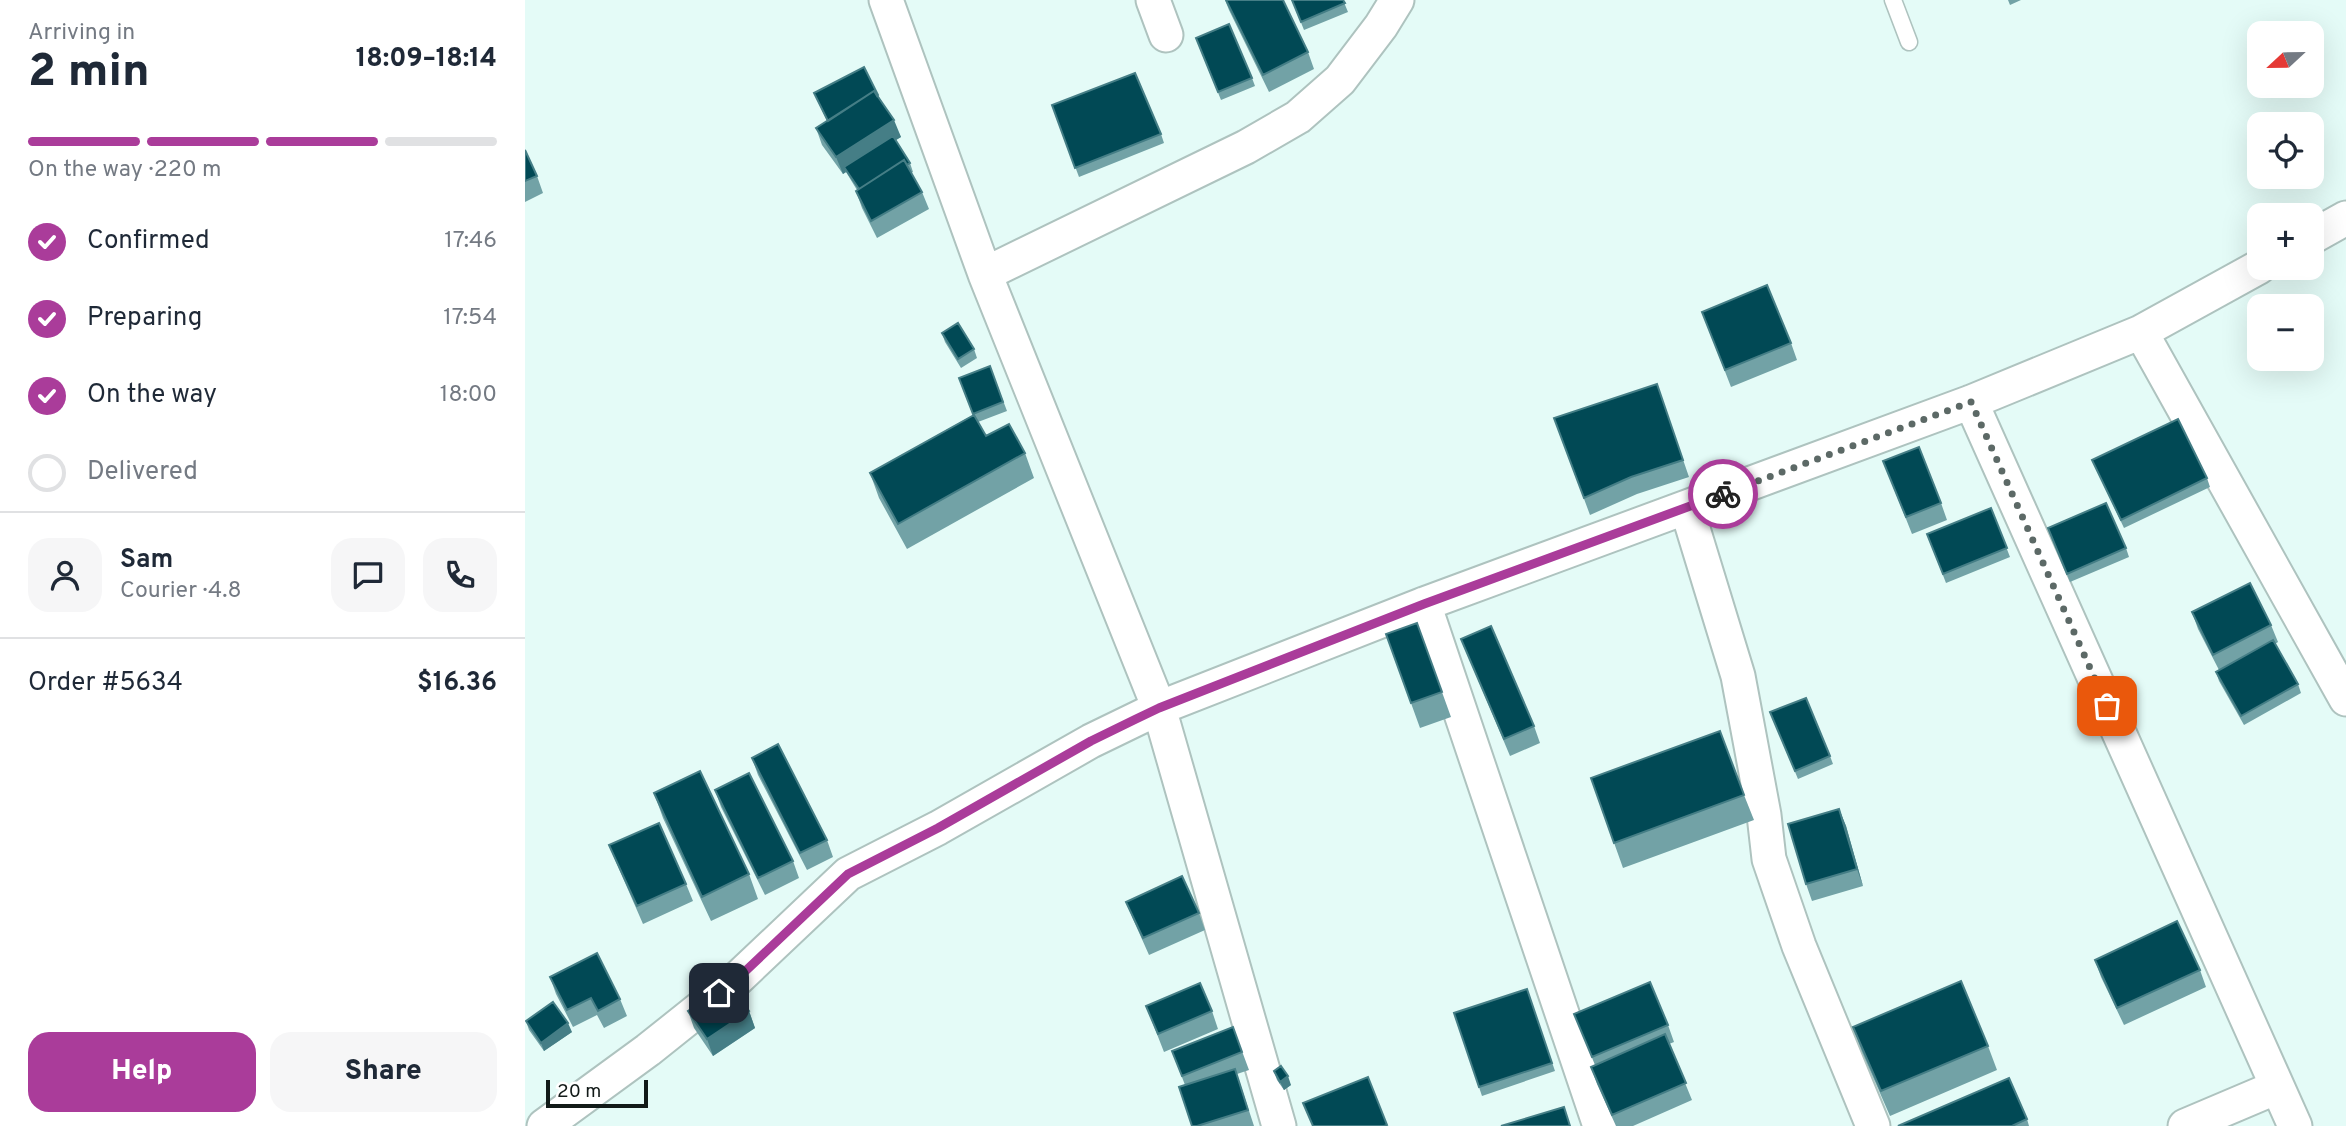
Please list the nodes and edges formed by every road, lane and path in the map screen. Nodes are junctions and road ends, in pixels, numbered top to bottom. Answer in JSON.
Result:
{"nodes":[{"id":1,"x":886,"y":0,"type":"edge"},
{"id":2,"x":1153,"y":0,"type":"edge"},
{"id":3,"x":1397,"y":0,"type":"edge"},
{"id":4,"x":1893,"y":0,"type":"edge"},
{"id":5,"x":1166,"y":34,"type":"dead end"},
{"id":6,"x":1909,"y":42,"type":"dead end"},
{"id":7,"x":2346,"y":218,"type":"edge"},
{"id":8,"x":2324,"y":230,"type":"edge"},
{"id":9,"x":985,"y":274,"type":"junction"},
{"id":10,"x":2247,"y":274,"type":"edge"},
{"id":11,"x":2141,"y":332,"type":"junction"},
{"id":12,"x":1971,"y":402,"type":"junction"},
{"id":13,"x":1687,"y":509,"type":"junction"},
{"id":14,"x":1424,"y":604,"type":"junction"},
{"id":15,"x":2346,"y":699,"type":"edge"},
{"id":16,"x":1159,"y":708,"type":"junction"},
{"id":17,"x":2277,"y":1087,"type":"junction"},
{"id":18,"x":544,"y":1126,"type":"edge"},
{"id":19,"x":1279,"y":1126,"type":"edge"},
{"id":20,"x":1600,"y":1126,"type":"edge"},
{"id":21,"x":1873,"y":1126,"type":"edge"},
{"id":22,"x":2186,"y":1126,"type":"edge"},
{"id":23,"x":2295,"y":1126,"type":"edge"}],
"edges":[{"from":1,"to":9,"type":"street"},
{"from":2,"to":5,"type":"street"},
{"from":3,"to":9,"type":"street"},
{"from":4,"to":6,"type":"lane"},
{"from":7,"to":8,"type":"street"},
{"from":9,"to":16,"type":"street"},
{"from":10,"to":11,"type":"street"},
{"from":11,"to":12,"type":"street"},
{"from":11,"to":15,"type":"street"},
{"from":12,"to":13,"type":"street"},
{"from":12,"to":17,"type":"street"},
{"from":13,"to":14,"type":"street"},
{"from":13,"to":21,"type":"street"},
{"from":14,"to":16,"type":"street"},
{"from":14,"to":20,"type":"street"},
{"from":16,"to":18,"type":"street"},
{"from":16,"to":19,"type":"street"},
{"from":17,"to":22,"type":"street"},
{"from":17,"to":23,"type":"street"}]}
